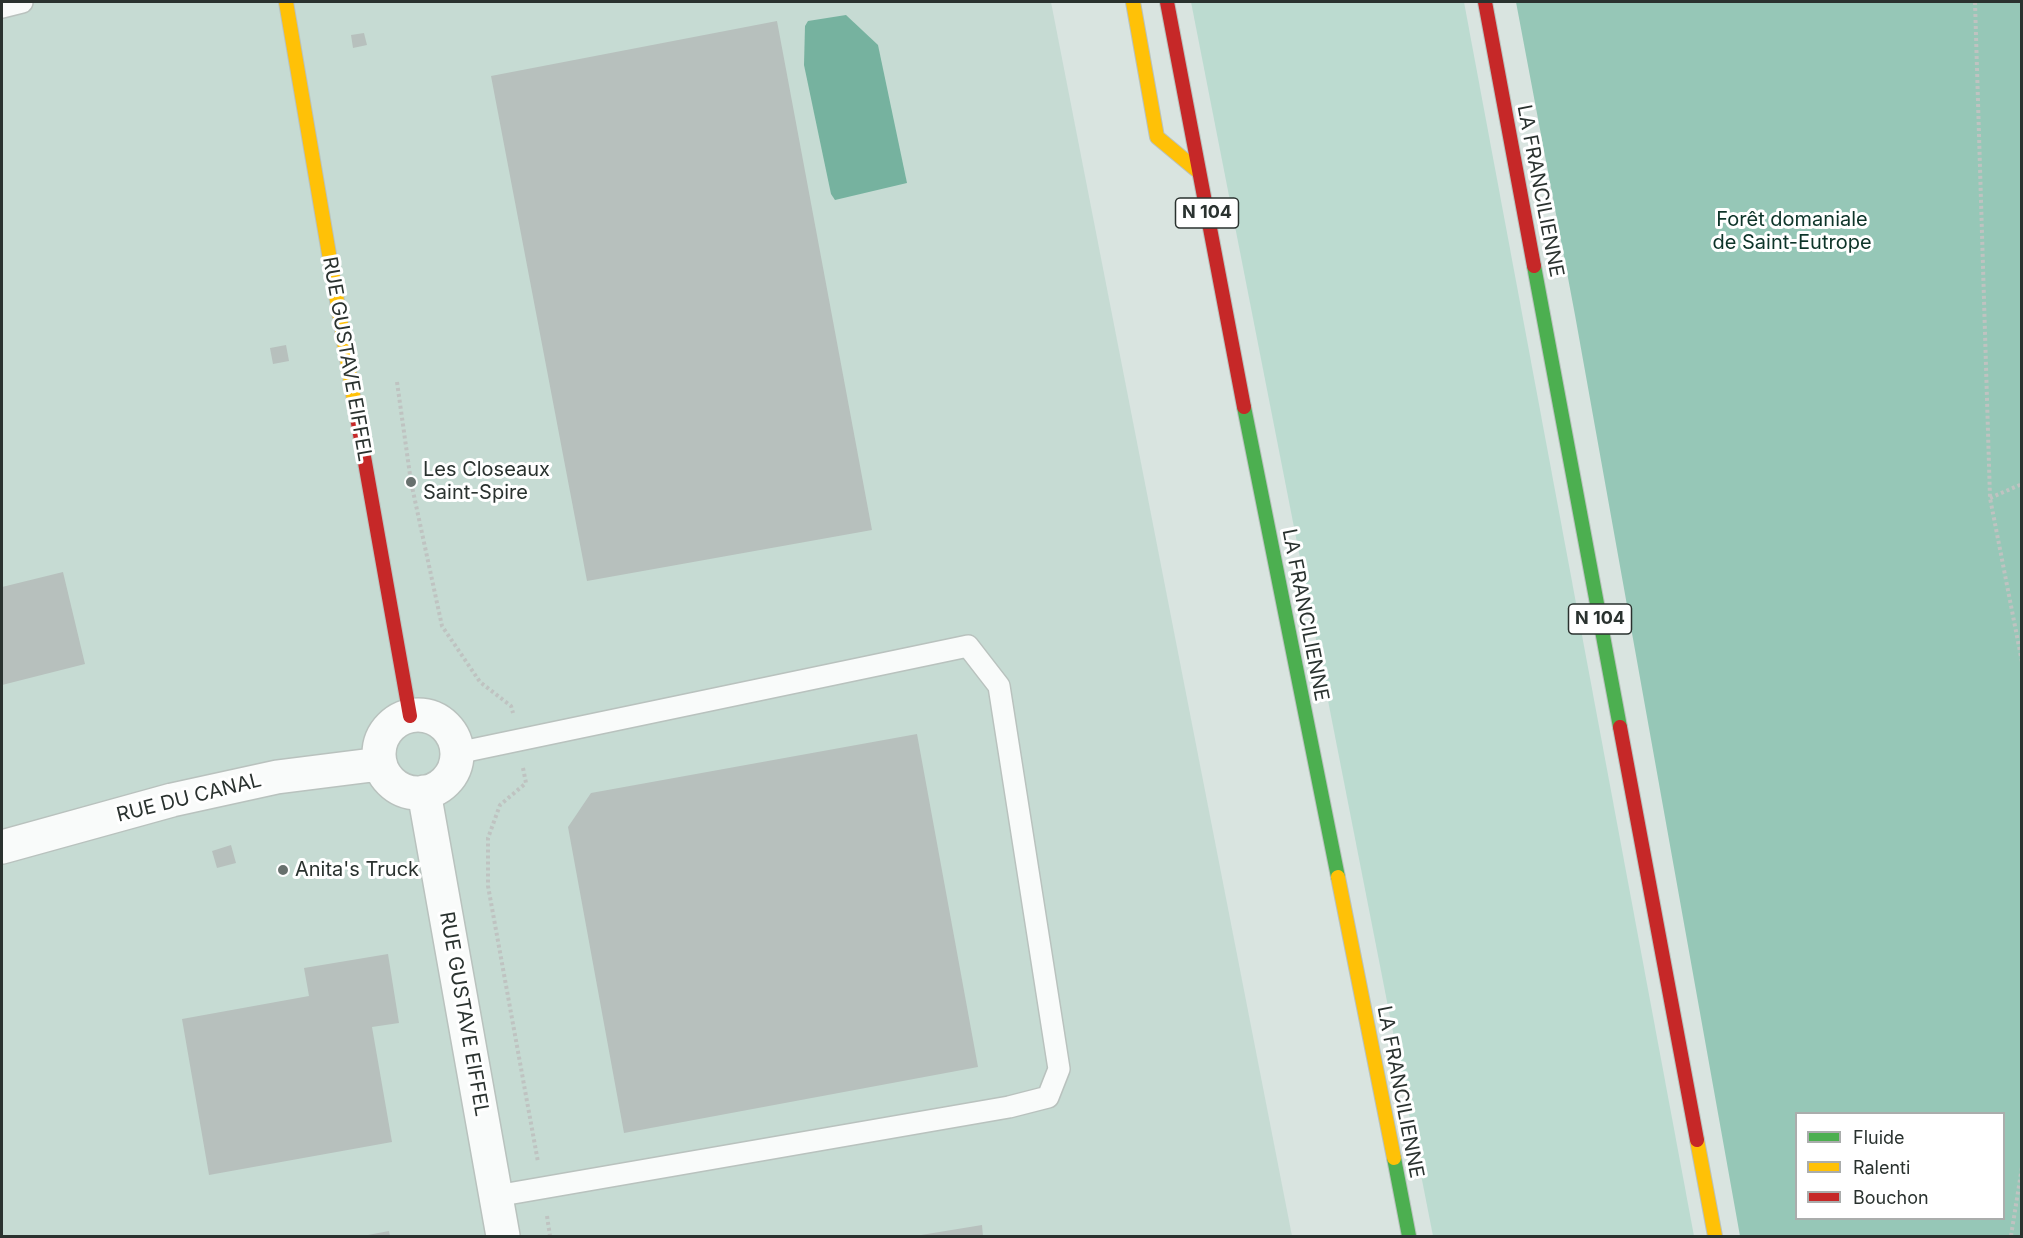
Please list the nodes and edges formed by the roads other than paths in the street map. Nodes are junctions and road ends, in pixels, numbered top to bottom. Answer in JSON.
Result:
{"nodes":[{"id":1,"x":21,"y":2,"type":"edge"},
{"id":2,"x":286,"y":2,"type":"edge"},
{"id":3,"x":1133,"y":2,"type":"edge"},
{"id":4,"x":1167,"y":2,"type":"edge"},
{"id":5,"x":1485,"y":2,"type":"edge"},
{"id":6,"x":2,"y":7,"type":"edge"},
{"id":7,"x":1199,"y":172,"type":"junction"},
{"id":8,"x":410,"y":716,"type":"junction"},
{"id":9,"x":456,"y":753,"type":"junction"},
{"id":10,"x":380,"y":764,"type":"junction"},
{"id":11,"x":424,"y":792,"type":"junction"},
{"id":12,"x":2,"y":847,"type":"edge"},
{"id":13,"x":496,"y":1196,"type":"junction"},
{"id":14,"x":503,"y":1236,"type":"edge"},
{"id":15,"x":1409,"y":1236,"type":"edge"},
{"id":16,"x":1714,"y":1236,"type":"edge"}],
"edges":[{"from":1,"to":6,"type":"lane"},
{"from":2,"to":8,"type":"main road","name":"RUE GUSTAVE EIFFEL"},
{"from":3,"to":7,"type":"main road"},
{"from":4,"to":7,"type":"main road","name":"LA FRANCILIENNE","number":"N 104"},
{"from":5,"to":16,"type":"main road","name":"LA FRANCILIENNE","number":"N 104"},
{"from":7,"to":15,"type":"main road","name":"LA FRANCILIENNE","number":"N 104"},
{"from":8,"to":9,"type":"street"},
{"from":8,"to":10,"type":"street"},
{"from":9,"to":11,"type":"street"},
{"from":9,"to":13,"type":"lane"},
{"from":10,"to":11,"type":"street"},
{"from":10,"to":12,"type":"street","name":"RUE DU CANAL"},
{"from":11,"to":13,"type":"street","name":"RUE GUSTAVE EIFFEL"},
{"from":13,"to":14,"type":"street","name":"RUE GUSTAVE EIFFEL"}]}
